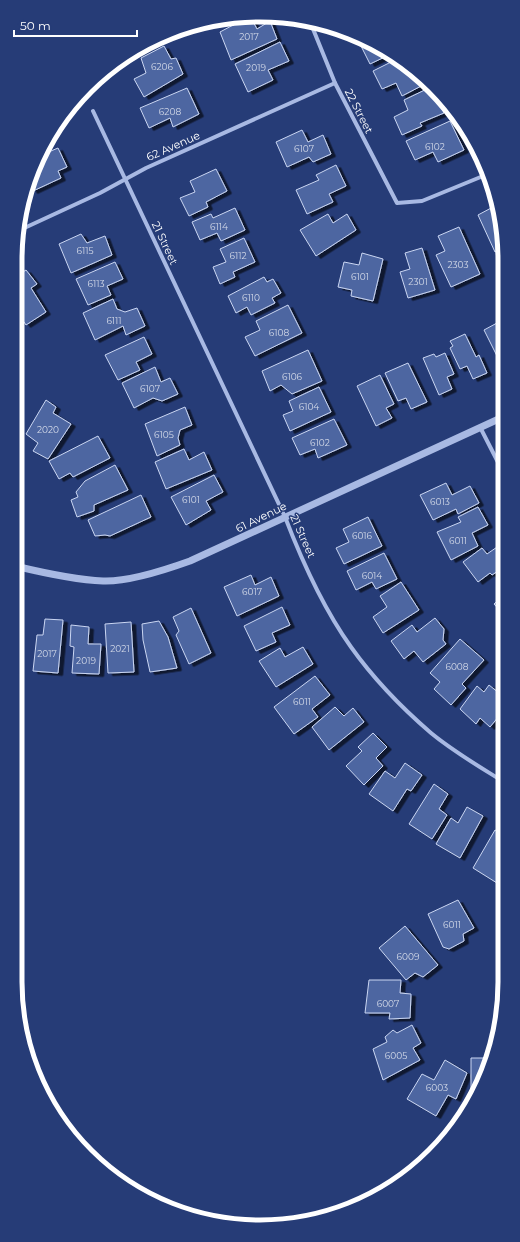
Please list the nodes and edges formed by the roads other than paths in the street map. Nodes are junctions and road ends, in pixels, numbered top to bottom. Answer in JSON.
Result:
{"nodes":[{"id":1,"x":314,"y":28,"type":"edge"},
{"id":2,"x":334,"y":83,"type":"junction"},
{"id":3,"x":93,"y":111,"type":"dead end"},
{"id":4,"x":483,"y":176,"type":"edge"},
{"id":5,"x":125,"y":179,"type":"junction"},
{"id":6,"x":24,"y":228,"type":"edge"},
{"id":7,"x":498,"y":419,"type":"edge"},
{"id":8,"x":480,"y":427,"type":"junction"},
{"id":9,"x":498,"y":462,"type":"edge"},
{"id":10,"x":285,"y":517,"type":"junction"},
{"id":11,"x":22,"y":567,"type":"edge"},
{"id":12,"x":498,"y":778,"type":"edge"}],
"edges":[{"from":1,"to":2,"type":"street","name":"22 Street"},
{"from":2,"to":4,"type":"street","name":"22 Street"},
{"from":2,"to":5,"type":"street","name":"62 Avenue"},
{"from":3,"to":5,"type":"street","name":"21 Street"},
{"from":5,"to":6,"type":"street","name":"62 Avenue"},
{"from":5,"to":10,"type":"street","name":"21 Street"},
{"from":7,"to":8,"type":"street","name":"61 Avenue"},
{"from":8,"to":9,"type":"street"},
{"from":8,"to":10,"type":"street","name":"61 Avenue"},
{"from":10,"to":11,"type":"street","name":"61 Avenue"},
{"from":10,"to":12,"type":"street","name":"21 Street"}]}
